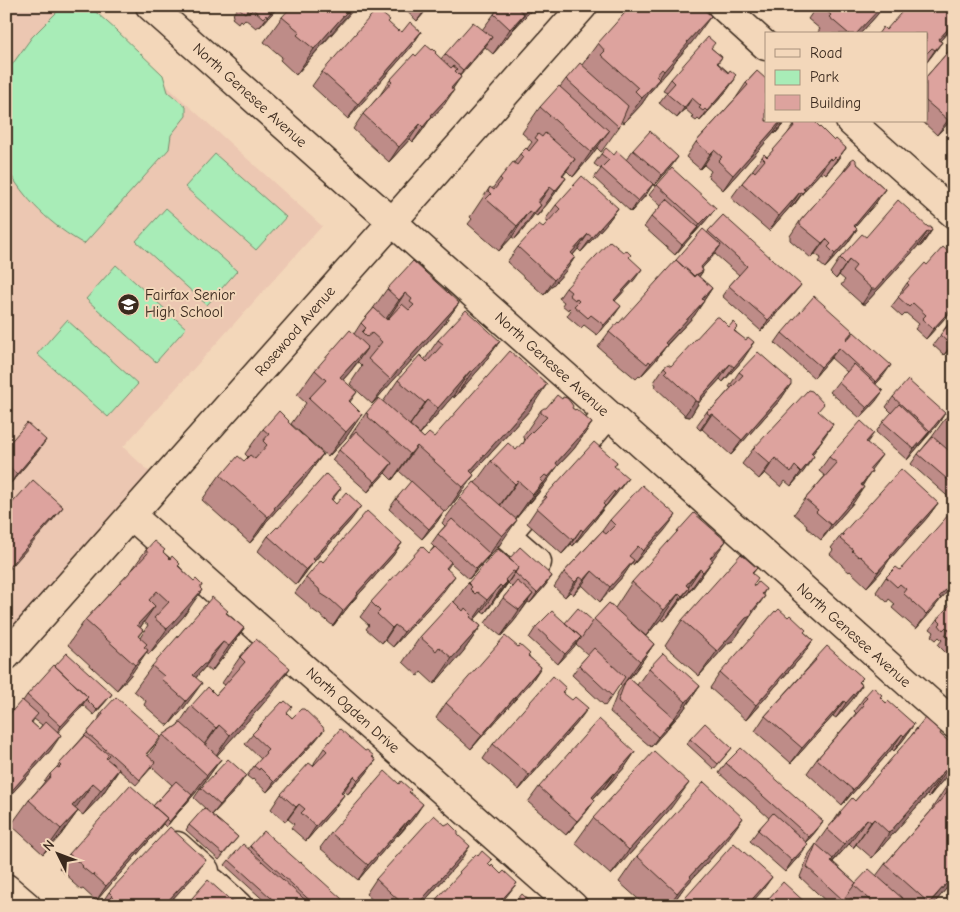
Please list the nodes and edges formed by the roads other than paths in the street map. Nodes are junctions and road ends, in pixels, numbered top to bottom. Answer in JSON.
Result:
{"nodes":[{"id":1,"x":150,"y":6,"type":"edge"},
{"id":2,"x":583,"y":6,"type":"edge"},
{"id":3,"x":722,"y":6,"type":"edge"},
{"id":4,"x":765,"y":45,"type":"edge"},
{"id":5,"x":851,"y":122,"type":"edge"},
{"id":6,"x":954,"y":214,"type":"edge"},
{"id":7,"x":392,"y":221,"type":"junction"},
{"id":8,"x":608,"y":414,"type":"junction"},
{"id":9,"x":132,"y":516,"type":"junction"},
{"id":10,"x":536,"y":562,"type":"edge"},
{"id":11,"x":6,"y":656,"type":"edge"},
{"id":12,"x":954,"y":724,"type":"edge"},
{"id":13,"x":177,"y":846,"type":"edge"},
{"id":14,"x":213,"y":883,"type":"edge"},
{"id":15,"x":6,"y":888,"type":"edge"},
{"id":16,"x":27,"y":906,"type":"edge"},
{"id":17,"x":175,"y":906,"type":"edge"},
{"id":18,"x":238,"y":906,"type":"edge"},
{"id":19,"x":573,"y":906,"type":"edge"}],
"edges":[{"from":1,"to":7,"type":"street","name":"North Genesee Avenue"},
{"from":2,"to":7,"type":"street","name":"Rosewood Avenue"},
{"from":3,"to":4,"type":"street"},
{"from":5,"to":6,"type":"street"},
{"from":7,"to":8,"type":"street","name":"North Genesee Avenue"},
{"from":7,"to":9,"type":"street","name":"Rosewood Avenue"},
{"from":8,"to":10,"type":"street"},
{"from":8,"to":12,"type":"street","name":"North Genesee Avenue"},
{"from":9,"to":11,"type":"street","name":"Rosewood Avenue"},
{"from":9,"to":19,"type":"street","name":"North Ogden Drive"},
{"from":13,"to":17,"type":"street"},
{"from":14,"to":18,"type":"street"},
{"from":15,"to":16,"type":"street"}]}
